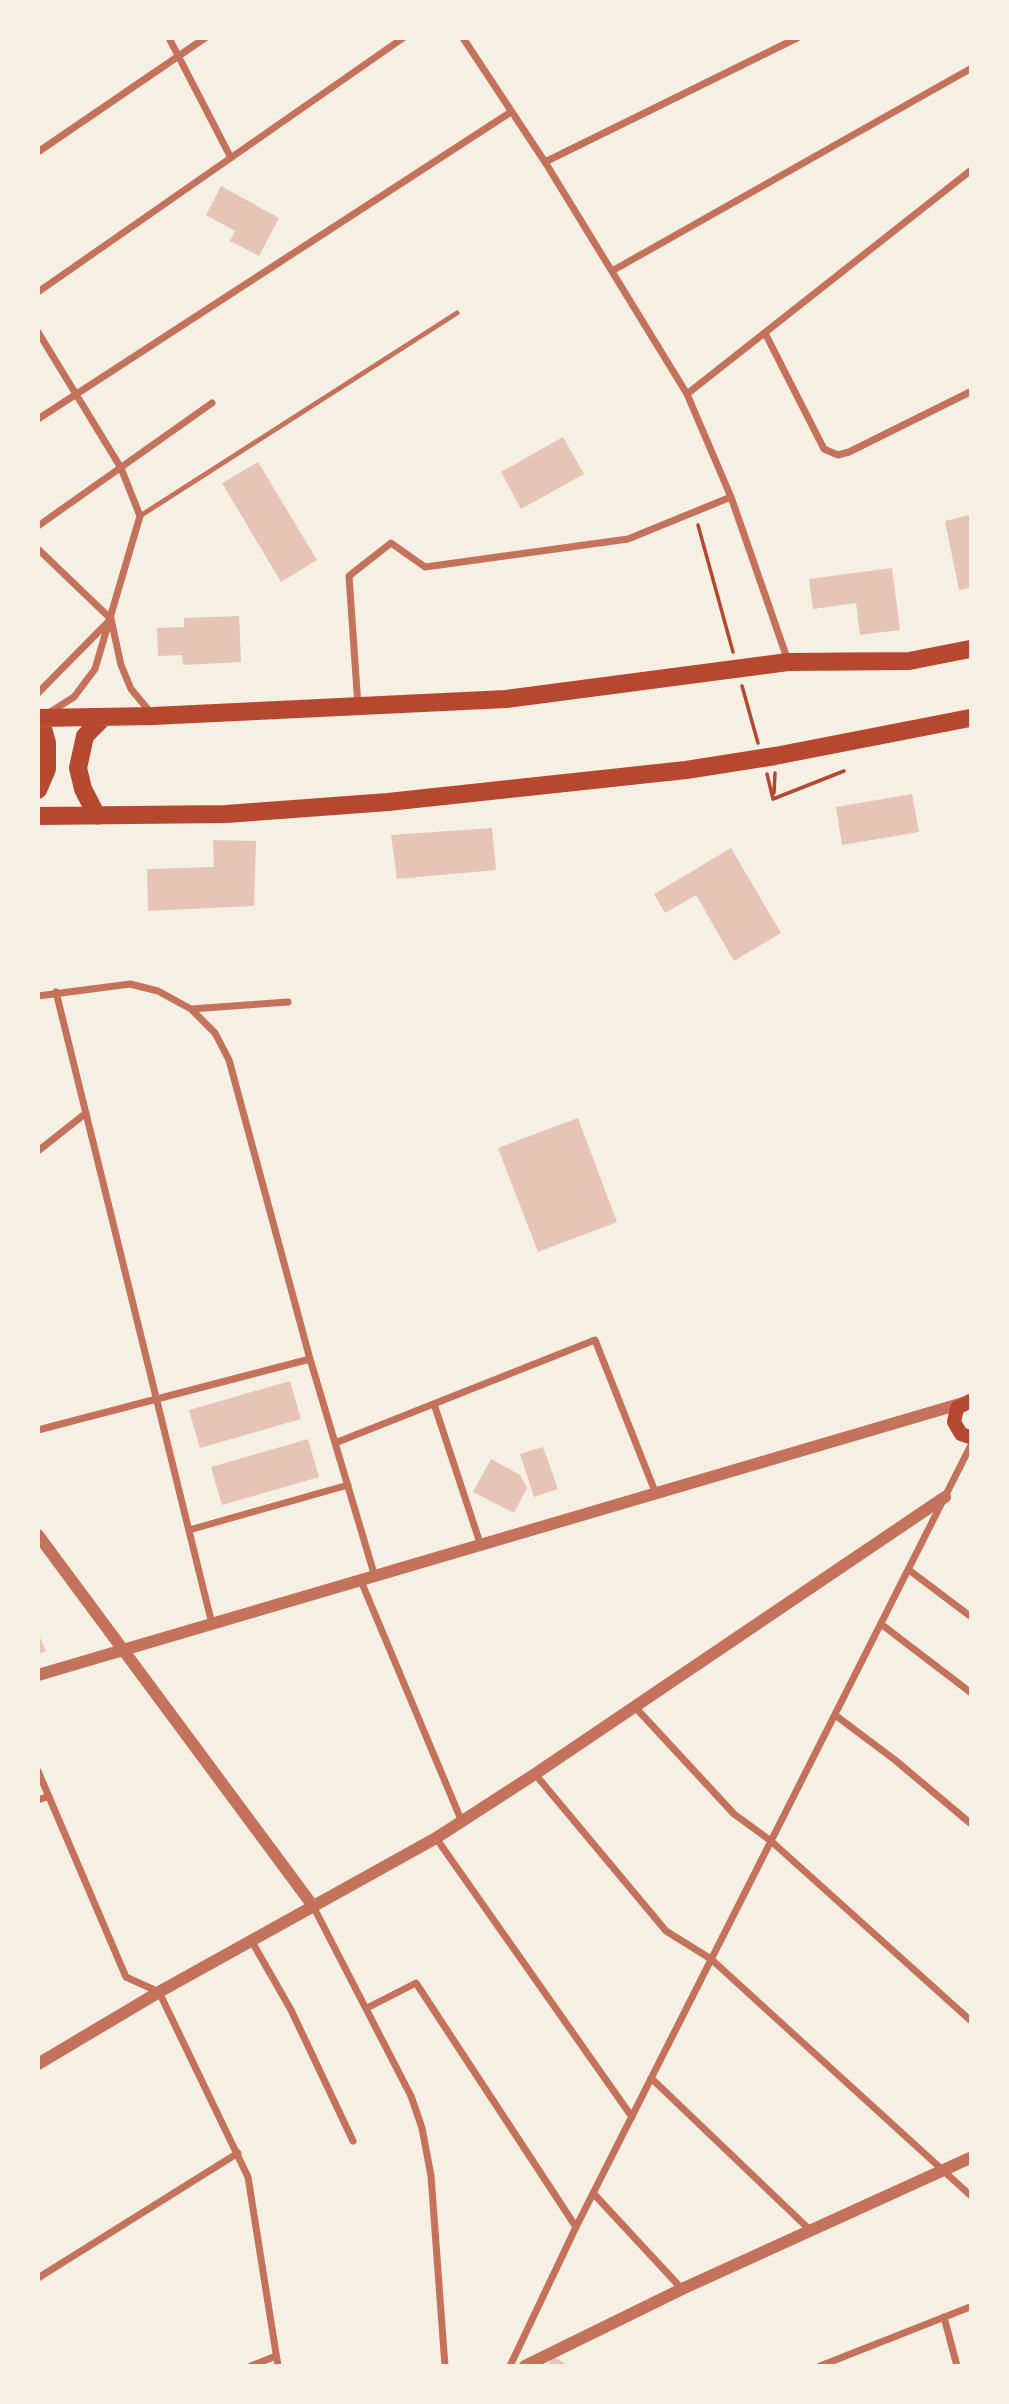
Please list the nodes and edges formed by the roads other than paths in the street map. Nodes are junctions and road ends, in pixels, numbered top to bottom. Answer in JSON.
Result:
{"nodes":[{"id":1,"x":169,"y":38,"type":"edge"},
{"id":2,"x":205,"y":38,"type":"edge"},
{"id":3,"x":403,"y":38,"type":"edge"},
{"id":4,"x":463,"y":38,"type":"edge"},
{"id":5,"x":797,"y":38,"type":"edge"},
{"id":6,"x":179,"y":56,"type":"junction"},
{"id":7,"x":971,"y":69,"type":"edge"},
{"id":8,"x":511,"y":112,"type":"junction"},
{"id":9,"x":38,"y":152,"type":"edge"},
{"id":10,"x":232,"y":158,"type":"junction"},
{"id":11,"x":545,"y":162,"type":"junction"},
{"id":12,"x":971,"y":171,"type":"edge"},
{"id":13,"x":612,"y":271,"type":"junction"},
{"id":14,"x":38,"y":292,"type":"edge"},
{"id":15,"x":457,"y":313,"type":"dead end"},
{"id":16,"x":38,"y":332,"type":"edge"},
{"id":17,"x":765,"y":333,"type":"junction"},
{"id":18,"x":971,"y":392,"type":"edge"},
{"id":19,"x":78,"y":394,"type":"junction"},
{"id":20,"x":687,"y":394,"type":"junction"},
{"id":21,"x":212,"y":403,"type":"dead end"},
{"id":22,"x":38,"y":419,"type":"edge"},
{"id":23,"x":121,"y":468,"type":"junction"},
{"id":24,"x":731,"y":497,"type":"junction"},
{"id":25,"x":139,"y":516,"type":"junction"},
{"id":26,"x":38,"y":526,"type":"edge"},
{"id":27,"x":38,"y":549,"type":"edge"},
{"id":28,"x":111,"y":619,"type":"junction"},
{"id":29,"x":971,"y":649,"type":"edge"},
{"id":30,"x":788,"y":662,"type":"junction"},
{"id":31,"x":38,"y":693,"type":"edge"},
{"id":32,"x":358,"y":706,"type":"junction"},
{"id":33,"x":153,"y":716,"type":"junction"},
{"id":34,"x":104,"y":717,"type":"junction"},
{"id":35,"x":39,"y":718,"type":"edge"},
{"id":36,"x":971,"y":719,"type":"edge"},
{"id":37,"x":38,"y":790,"type":"edge"},
{"id":38,"x":38,"y":816,"type":"edge"},
{"id":39,"x":97,"y":816,"type":"junction"},
{"id":40,"x":56,"y":992,"type":"junction"},
{"id":41,"x":38,"y":996,"type":"edge"},
{"id":42,"x":288,"y":1002,"type":"dead end"},
{"id":43,"x":191,"y":1009,"type":"junction"},
{"id":44,"x":86,"y":1113,"type":"junction"},
{"id":45,"x":38,"y":1151,"type":"edge"},
{"id":46,"x":310,"y":1359,"type":"junction"},
{"id":47,"x":157,"y":1399,"type":"junction"},
{"id":48,"x":968,"y":1401,"type":"edge"},
{"id":49,"x":434,"y":1404,"type":"junction"},
{"id":50,"x":38,"y":1430,"type":"edge"},
{"id":51,"x":971,"y":1437,"type":"edge"},
{"id":52,"x":335,"y":1443,"type":"junction"},
{"id":53,"x":971,"y":1447,"type":"edge"},
{"id":54,"x":348,"y":1485,"type":"junction"},
{"id":55,"x":656,"y":1494,"type":"junction"},
{"id":56,"x":945,"y":1497,"type":"junction"},
{"id":57,"x":189,"y":1530,"type":"junction"},
{"id":58,"x":38,"y":1535,"type":"edge"},
{"id":59,"x":481,"y":1546,"type":"junction"},
{"id":60,"x":908,"y":1570,"type":"junction"},
{"id":61,"x":375,"y":1577,"type":"junction"},
{"id":62,"x":361,"y":1581,"type":"junction"},
{"id":63,"x":971,"y":1616,"type":"edge"},
{"id":64,"x":881,"y":1624,"type":"junction"},
{"id":65,"x":212,"y":1625,"type":"junction"},
{"id":66,"x":125,"y":1651,"type":"junction"},
{"id":67,"x":38,"y":1675,"type":"edge"},
{"id":68,"x":971,"y":1692,"type":"edge"},
{"id":69,"x":635,"y":1707,"type":"junction"},
{"id":70,"x":835,"y":1716,"type":"junction"},
{"id":71,"x":38,"y":1771,"type":"edge"},
{"id":72,"x":535,"y":1774,"type":"junction"},
{"id":73,"x":49,"y":1796,"type":"junction"},
{"id":74,"x":38,"y":1800,"type":"edge"},
{"id":75,"x":462,"y":1822,"type":"junction"},
{"id":76,"x":971,"y":1823,"type":"edge"},
{"id":77,"x":436,"y":1838,"type":"junction"},
{"id":78,"x":771,"y":1841,"type":"junction"},
{"id":79,"x":313,"y":1906,"type":"junction"},
{"id":80,"x":251,"y":1940,"type":"junction"},
{"id":81,"x":711,"y":1959,"type":"junction"},
{"id":82,"x":159,"y":1992,"type":"junction"},
{"id":83,"x":367,"y":2008,"type":"junction"},
{"id":84,"x":971,"y":2020,"type":"edge"},
{"id":85,"x":38,"y":2064,"type":"edge"},
{"id":86,"x":651,"y":2078,"type":"junction"},
{"id":87,"x":632,"y":2117,"type":"junction"},
{"id":88,"x":353,"y":2141,"type":"dead end"},
{"id":89,"x":238,"y":2153,"type":"junction"},
{"id":90,"x":971,"y":2158,"type":"edge"},
{"id":91,"x":945,"y":2170,"type":"junction"},
{"id":92,"x":593,"y":2193,"type":"junction"},
{"id":93,"x":971,"y":2195,"type":"edge"},
{"id":94,"x":576,"y":2227,"type":"junction"},
{"id":95,"x":811,"y":2231,"type":"junction"},
{"id":96,"x":38,"y":2278,"type":"edge"},
{"id":97,"x":682,"y":2289,"type":"junction"},
{"id":98,"x":971,"y":2306,"type":"edge"},
{"id":99,"x":944,"y":2317,"type":"junction"},
{"id":100,"x":276,"y":2356,"type":"junction"},
{"id":101,"x":251,"y":2365,"type":"edge"},
{"id":102,"x":278,"y":2365,"type":"edge"},
{"id":103,"x":445,"y":2365,"type":"edge"},
{"id":104,"x":510,"y":2365,"type":"edge"},
{"id":105,"x":525,"y":2365,"type":"edge"},
{"id":106,"x":820,"y":2365,"type":"edge"},
{"id":107,"x":957,"y":2365,"type":"edge"}],
"edges":[{"from":1,"to":6,"type":"street"},
{"from":2,"to":6,"type":"street"},
{"from":3,"to":10,"type":"street"},
{"from":4,"to":8,"type":"street"},
{"from":5,"to":11,"type":"street"},
{"from":6,"to":9,"type":"street"},
{"from":6,"to":10,"type":"street"},
{"from":7,"to":13,"type":"street"},
{"from":8,"to":11,"type":"street"},
{"from":8,"to":19,"type":"street"},
{"from":10,"to":14,"type":"street"},
{"from":11,"to":13,"type":"street"},
{"from":12,"to":17,"type":"street"},
{"from":13,"to":20,"type":"street"},
{"from":15,"to":25,"type":"lane"},
{"from":16,"to":19,"type":"street"},
{"from":17,"to":18,"type":"street"},
{"from":17,"to":20,"type":"street"},
{"from":19,"to":22,"type":"street"},
{"from":19,"to":23,"type":"street"},
{"from":20,"to":24,"type":"street"},
{"from":21,"to":23,"type":"street"},
{"from":23,"to":25,"type":"street"},
{"from":23,"to":26,"type":"street"},
{"from":24,"to":30,"type":"street"},
{"from":24,"to":32,"type":"street"},
{"from":25,"to":28,"type":"street"},
{"from":27,"to":28,"type":"street"},
{"from":28,"to":31,"type":"street"},
{"from":28,"to":33,"type":"street"},
{"from":28,"to":35,"type":"street"},
{"from":29,"to":30,"type":"highway"},
{"from":30,"to":32,"type":"highway"},
{"from":32,"to":33,"type":"highway"},
{"from":33,"to":34,"type":"highway"},
{"from":34,"to":35,"type":"highway"},
{"from":34,"to":39,"type":"highway"},
{"from":35,"to":37,"type":"highway"},
{"from":36,"to":39,"type":"highway"},
{"from":38,"to":39,"type":"highway"},
{"from":40,"to":41,"type":"street"},
{"from":40,"to":43,"type":"street"},
{"from":40,"to":44,"type":"street"},
{"from":42,"to":43,"type":"street"},
{"from":43,"to":46,"type":"street"},
{"from":44,"to":45,"type":"street"},
{"from":44,"to":47,"type":"street"},
{"from":46,"to":47,"type":"street"},
{"from":46,"to":52,"type":"street"},
{"from":47,"to":50,"type":"street"},
{"from":47,"to":57,"type":"street"},
{"from":48,"to":51,"type":"main road"},
{"from":48,"to":55,"type":"street"},
{"from":49,"to":52,"type":"street"},
{"from":49,"to":55,"type":"street"},
{"from":49,"to":59,"type":"street"},
{"from":52,"to":54,"type":"street"},
{"from":53,"to":56,"type":"street"},
{"from":54,"to":57,"type":"street"},
{"from":54,"to":61,"type":"street"},
{"from":55,"to":59,"type":"street"},
{"from":56,"to":60,"type":"street"},
{"from":56,"to":69,"type":"street"},
{"from":57,"to":65,"type":"street"},
{"from":58,"to":66,"type":"street"},
{"from":59,"to":61,"type":"street"},
{"from":60,"to":63,"type":"street"},
{"from":60,"to":64,"type":"street"},
{"from":61,"to":62,"type":"street"},
{"from":62,"to":65,"type":"street"},
{"from":62,"to":75,"type":"street"},
{"from":64,"to":68,"type":"street"},
{"from":64,"to":70,"type":"street"},
{"from":65,"to":66,"type":"street"},
{"from":66,"to":67,"type":"street"},
{"from":66,"to":79,"type":"street"},
{"from":69,"to":72,"type":"street"},
{"from":69,"to":78,"type":"street"},
{"from":70,"to":76,"type":"street"},
{"from":70,"to":78,"type":"street"},
{"from":71,"to":73,"type":"street"},
{"from":72,"to":75,"type":"street"},
{"from":72,"to":81,"type":"street"},
{"from":73,"to":74,"type":"street"},
{"from":73,"to":82,"type":"street"},
{"from":75,"to":77,"type":"street"},
{"from":77,"to":79,"type":"street"},
{"from":77,"to":87,"type":"street"},
{"from":78,"to":81,"type":"street"},
{"from":78,"to":84,"type":"street"},
{"from":79,"to":80,"type":"street"},
{"from":79,"to":83,"type":"street"},
{"from":80,"to":82,"type":"street"},
{"from":80,"to":88,"type":"street"},
{"from":81,"to":86,"type":"street"},
{"from":81,"to":91,"type":"street"},
{"from":82,"to":85,"type":"street"},
{"from":82,"to":89,"type":"street"},
{"from":83,"to":94,"type":"street"},
{"from":83,"to":103,"type":"street"},
{"from":86,"to":87,"type":"street"},
{"from":86,"to":95,"type":"street"},
{"from":87,"to":92,"type":"street"},
{"from":89,"to":96,"type":"street"},
{"from":89,"to":100,"type":"street"},
{"from":90,"to":91,"type":"street"},
{"from":91,"to":93,"type":"street"},
{"from":91,"to":95,"type":"street"},
{"from":92,"to":94,"type":"street"},
{"from":92,"to":97,"type":"street"},
{"from":94,"to":104,"type":"street"},
{"from":95,"to":97,"type":"street"},
{"from":97,"to":105,"type":"street"},
{"from":98,"to":99,"type":"street"},
{"from":99,"to":106,"type":"street"},
{"from":99,"to":107,"type":"street"},
{"from":100,"to":101,"type":"street"},
{"from":100,"to":102,"type":"street"}]}
